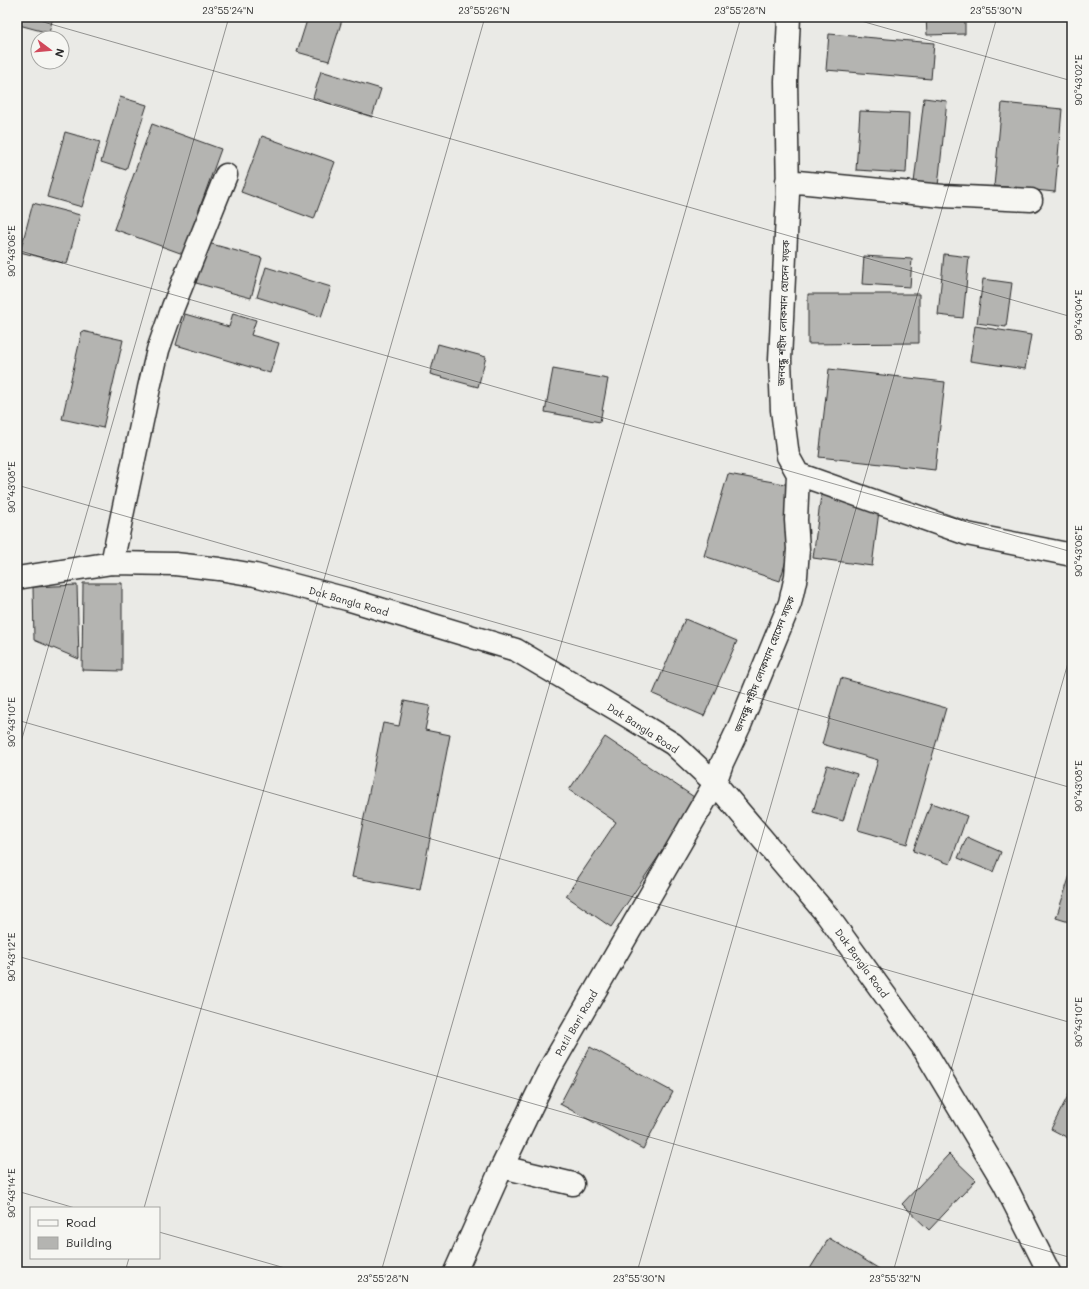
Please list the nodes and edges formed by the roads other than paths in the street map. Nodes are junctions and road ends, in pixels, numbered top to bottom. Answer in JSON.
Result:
{"nodes":[{"id":1,"x":789,"y":17,"type":"edge"},
{"id":2,"x":226,"y":175,"type":"dead end"},
{"id":3,"x":787,"y":181,"type":"junction"},
{"id":4,"x":1031,"y":200,"type":"dead end"},
{"id":5,"x":798,"y":474,"type":"junction"},
{"id":6,"x":1072,"y":555,"type":"edge"},
{"id":7,"x":112,"y":563,"type":"junction"},
{"id":8,"x":17,"y":578,"type":"edge"},
{"id":9,"x":715,"y":783,"type":"junction"},
{"id":10,"x":502,"y":1167,"type":"junction"},
{"id":11,"x":573,"y":1184,"type":"dead end"},
{"id":12,"x":455,"y":1272,"type":"edge"},
{"id":13,"x":1049,"y":1272,"type":"edge"}],
"edges":[{"from":1,"to":3,"type":"street","name":"জনবন্ধু শহীদ লোকমান হোসেন সড়ক"},
{"from":2,"to":7,"type":"street"},
{"from":3,"to":4,"type":"street"},
{"from":3,"to":5,"type":"street","name":"জনবন্ধু শহীদ লোকমান হোসেন সড়ক"},
{"from":5,"to":6,"type":"street"},
{"from":5,"to":9,"type":"street","name":"জনবন্ধু শহীদ লোকমান হোসেন সড়ক"},
{"from":7,"to":8,"type":"street","name":"Dak Bangla Road"},
{"from":7,"to":9,"type":"street","name":"Dak Bangla Road"},
{"from":9,"to":10,"type":"street","name":"Patil Bari Road"},
{"from":9,"to":13,"type":"street","name":"Dak Bangla Road"},
{"from":10,"to":11,"type":"street"},
{"from":10,"to":12,"type":"street","name":"Patil Bari Road"}]}
